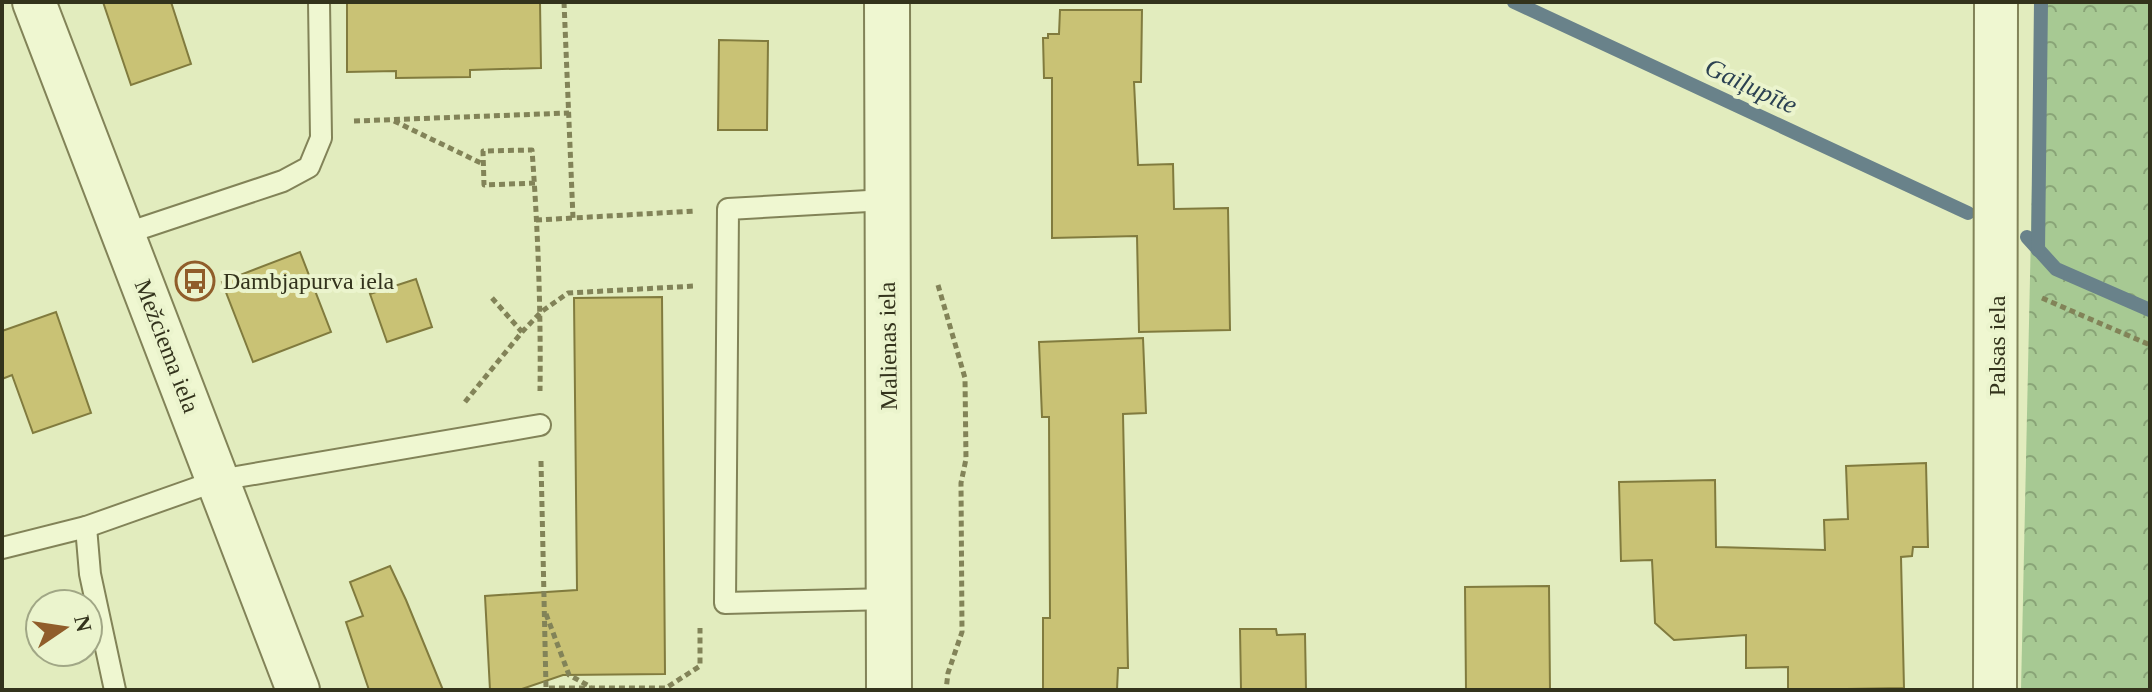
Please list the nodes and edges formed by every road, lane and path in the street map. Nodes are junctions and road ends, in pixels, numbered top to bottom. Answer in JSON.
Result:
{"nodes":[{"id":1,"x":34,"y":2,"type":"edge"},
{"id":2,"x":319,"y":2,"type":"edge"},
{"id":3,"x":564,"y":2,"type":"edge"},
{"id":4,"x":887,"y":2,"type":"edge"},
{"id":5,"x":1996,"y":2,"type":"edge"},
{"id":6,"x":569,"y":113,"type":"junction"},
{"id":7,"x":393,"y":120,"type":"junction"},
{"id":8,"x":320,"y":123,"type":"junction"},
{"id":9,"x":483,"y":164,"type":"junction"},
{"id":10,"x":535,"y":183,"type":"junction"},
{"id":11,"x":886,"y":200,"type":"junction"},
{"id":12,"x":728,"y":209,"type":"junction"},
{"id":13,"x":573,"y":218,"type":"junction"},
{"id":14,"x":536,"y":220,"type":"junction"},
{"id":15,"x":124,"y":234,"type":"junction"},
{"id":16,"x":936,"y":278,"type":"dead end"},
{"id":17,"x":1997,"y":278,"type":"junction"},
{"id":18,"x":728,"y":286,"type":"junction"},
{"id":19,"x":492,"y":298,"type":"dead end"},
{"id":20,"x":541,"y":312,"type":"junction"},
{"id":21,"x":522,"y":332,"type":"junction"},
{"id":22,"x":2150,"y":345,"type":"edge"},
{"id":23,"x":540,"y":425,"type":"junction"},
{"id":24,"x":421,"y":445,"type":"junction"},
{"id":25,"x":219,"y":480,"type":"junction"},
{"id":26,"x":86,"y":527,"type":"junction"},
{"id":27,"x":2,"y":548,"type":"edge"},
{"id":28,"x":890,"y":599,"type":"junction"},
{"id":29,"x":544,"y":609,"type":"junction"},
{"id":30,"x":700,"y":635,"type":"dead end"},
{"id":31,"x":594,"y":689,"type":"edge"},
{"id":32,"x":115,"y":690,"type":"edge"},
{"id":33,"x":298,"y":690,"type":"edge"},
{"id":34,"x":889,"y":690,"type":"edge"},
{"id":35,"x":946,"y":690,"type":"edge"},
{"id":36,"x":1995,"y":690,"type":"edge"}],
"edges":[{"from":1,"to":15,"type":"street","name":"Mežciema iela"},
{"from":2,"to":8,"type":"lane"},
{"from":3,"to":6,"type":"path"},
{"from":4,"to":11,"type":"street","name":"Malienas iela"},
{"from":5,"to":17,"type":"street","name":"Palsas iela"},
{"from":6,"to":7,"type":"path"},
{"from":6,"to":13,"type":"path"},
{"from":7,"to":8,"type":"path"},
{"from":7,"to":9,"type":"path"},
{"from":8,"to":15,"type":"lane"},
{"from":9,"to":10,"type":"path"},
{"from":9,"to":10,"type":"path"},
{"from":10,"to":14,"type":"path"},
{"from":11,"to":12,"type":"lane"},
{"from":11,"to":28,"type":"street","name":"Malienas iela"},
{"from":12,"to":13,"type":"path"},
{"from":12,"to":18,"type":"lane"},
{"from":13,"to":14,"type":"path"},
{"from":14,"to":20,"type":"path"},
{"from":15,"to":25,"type":"street","name":"Mežciema iela"},
{"from":16,"to":35,"type":"path"},
{"from":17,"to":22,"type":"path"},
{"from":17,"to":36,"type":"street","name":"Palsas iela"},
{"from":18,"to":20,"type":"path"},
{"from":18,"to":28,"type":"lane"},
{"from":19,"to":21,"type":"path"},
{"from":20,"to":21,"type":"path"},
{"from":20,"to":23,"type":"path"},
{"from":21,"to":24,"type":"path"},
{"from":23,"to":24,"type":"lane"},
{"from":23,"to":29,"type":"path"},
{"from":24,"to":25,"type":"lane"},
{"from":25,"to":26,"type":"lane"},
{"from":25,"to":33,"type":"street","name":"Mežciema iela"},
{"from":26,"to":27,"type":"lane"},
{"from":26,"to":32,"type":"lane"},
{"from":28,"to":34,"type":"street","name":"Malienas iela"},
{"from":29,"to":31,"type":"path"},
{"from":29,"to":31,"type":"path"},
{"from":30,"to":31,"type":"path"}]}
